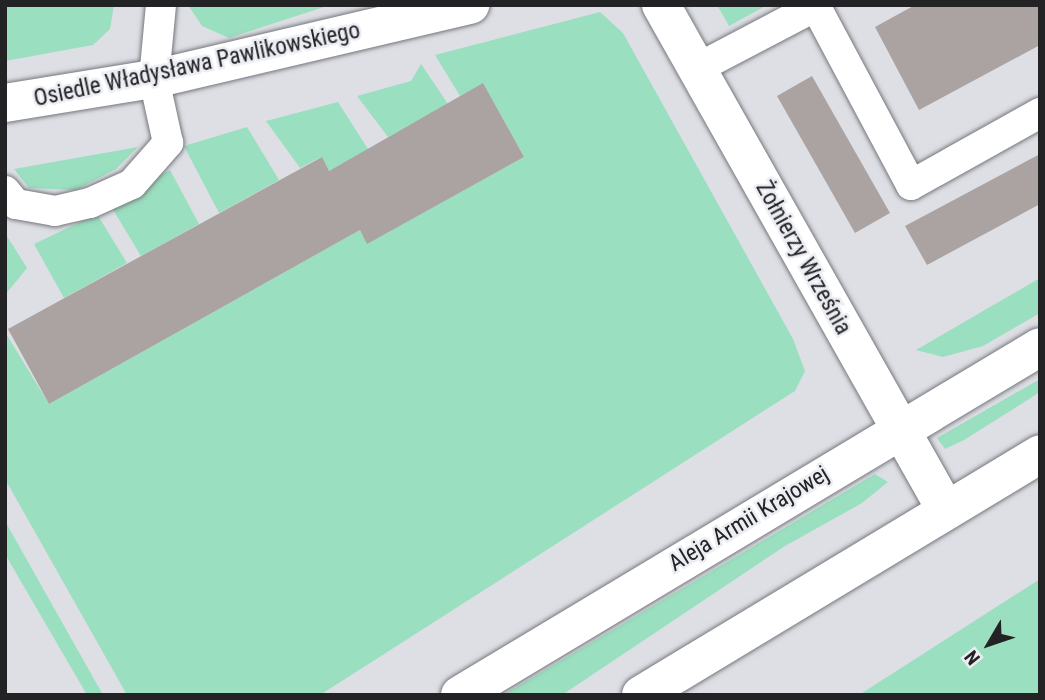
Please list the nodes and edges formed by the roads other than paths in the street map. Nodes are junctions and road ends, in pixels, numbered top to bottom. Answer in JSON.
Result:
{"nodes":[{"id":1,"x":161,"y":5,"type":"edge"},
{"id":2,"x":470,"y":5,"type":"edge"},
{"id":3,"x":661,"y":5,"type":"edge"},
{"id":4,"x":817,"y":6,"type":"edge"},
{"id":5,"x":696,"y":69,"type":"junction"},
{"id":6,"x":154,"y":79,"type":"junction"},
{"id":7,"x":5,"y":103,"type":"edge"},
{"id":8,"x":1040,"y":113,"type":"edge"},
{"id":9,"x":5,"y":191,"type":"edge"},
{"id":10,"x":1040,"y":346,"type":"edge"},
{"id":11,"x":897,"y":430,"type":"junction"},
{"id":12,"x":1040,"y":454,"type":"edge"},
{"id":13,"x":946,"y":510,"type":"junction"},
{"id":14,"x":460,"y":695,"type":"edge"},
{"id":15,"x":641,"y":695,"type":"edge"}],
"edges":[{"from":1,"to":6,"type":"lane"},
{"from":2,"to":6,"type":"street","name":"Osiedle Władysława Pawlikowskiego"},
{"from":3,"to":5,"type":"street","name":"Żołnierzy Września"},
{"from":4,"to":5,"type":"lane"},
{"from":4,"to":8,"type":"lane"},
{"from":5,"to":11,"type":"street","name":"Żołnierzy Września"},
{"from":6,"to":7,"type":"street","name":"Osiedle Władysława Pawlikowskiego"},
{"from":6,"to":9,"type":"lane"},
{"from":10,"to":11,"type":"street","name":"Aleja Armii Krajowej"},
{"from":11,"to":13,"type":"street","name":"Żołnierzy Września"},
{"from":11,"to":14,"type":"street","name":"Aleja Armii Krajowej"},
{"from":12,"to":13,"type":"street"},
{"from":13,"to":15,"type":"street"}]}
